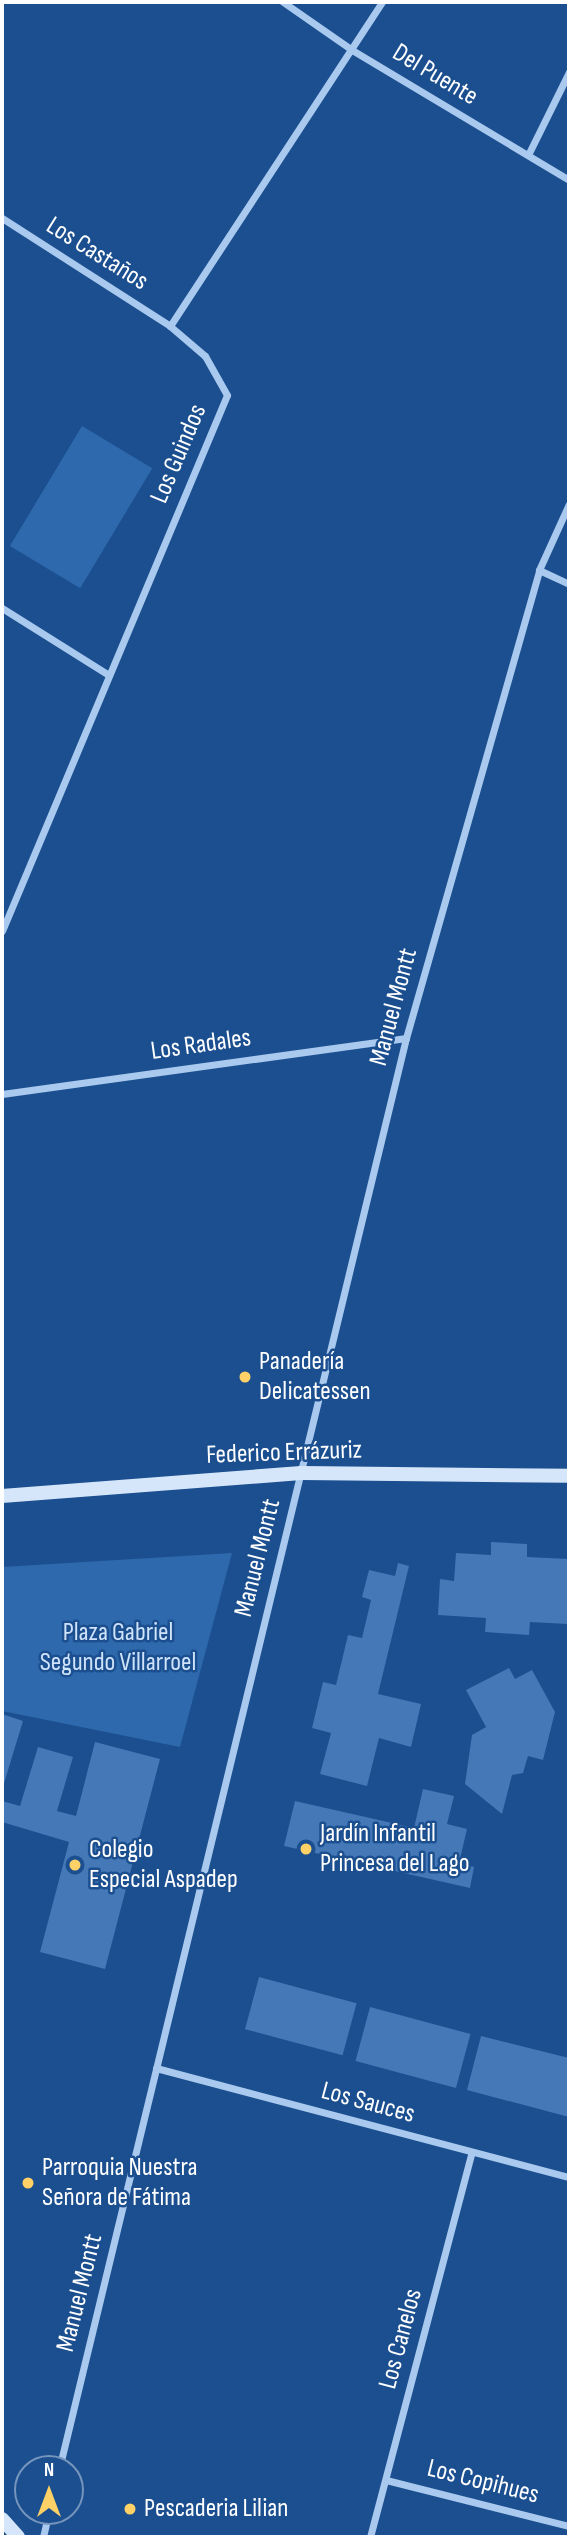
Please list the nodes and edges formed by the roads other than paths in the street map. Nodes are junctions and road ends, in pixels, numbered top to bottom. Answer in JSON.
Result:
{"nodes":[{"id":1,"x":282,"y":2,"type":"edge"},
{"id":2,"x":382,"y":2,"type":"edge"},
{"id":3,"x":352,"y":50,"type":"junction"},
{"id":4,"x":569,"y":72,"type":"edge"},
{"id":5,"x":528,"y":155,"type":"junction"},
{"id":6,"x":569,"y":180,"type":"edge"},
{"id":7,"x":2,"y":219,"type":"edge"},
{"id":8,"x":170,"y":326,"type":"junction"},
{"id":9,"x":569,"y":504,"type":"edge"},
{"id":10,"x":539,"y":570,"type":"junction"},
{"id":11,"x":569,"y":584,"type":"edge"},
{"id":12,"x":2,"y":608,"type":"edge"},
{"id":13,"x":109,"y":675,"type":"junction"},
{"id":14,"x":2,"y":931,"type":"edge"},
{"id":15,"x":406,"y":1038,"type":"junction"},
{"id":16,"x":2,"y":1094,"type":"edge"},
{"id":17,"x":301,"y":1473,"type":"junction"},
{"id":18,"x":569,"y":1476,"type":"edge"},
{"id":19,"x":2,"y":1496,"type":"edge"},
{"id":20,"x":156,"y":2068,"type":"junction"},
{"id":21,"x":472,"y":2152,"type":"junction"},
{"id":22,"x":569,"y":2177,"type":"edge"},
{"id":23,"x":62,"y":2455,"type":"edge"},
{"id":24,"x":386,"y":2480,"type":"junction"},
{"id":25,"x":2,"y":2519,"type":"edge"},
{"id":26,"x":569,"y":2526,"type":"edge"},
{"id":27,"x":18,"y":2537,"type":"edge"},
{"id":28,"x":370,"y":2537,"type":"edge"}],
"edges":[{"from":1,"to":3,"type":"street","name":"Del Puente"},
{"from":2,"to":3,"type":"street"},
{"from":3,"to":5,"type":"street","name":"Del Puente"},
{"from":3,"to":8,"type":"street"},
{"from":4,"to":5,"type":"street"},
{"from":5,"to":6,"type":"street","name":"Del Puente"},
{"from":7,"to":8,"type":"street","name":"Los Castaños"},
{"from":8,"to":13,"type":"street","name":"Los Guindos"},
{"from":9,"to":10,"type":"street","name":"Manuel Montt"},
{"from":10,"to":11,"type":"street"},
{"from":10,"to":15,"type":"street","name":"Manuel Montt"},
{"from":12,"to":13,"type":"street"},
{"from":13,"to":14,"type":"street","name":"Los Guindos"},
{"from":15,"to":16,"type":"street","name":"Los Radales"},
{"from":15,"to":17,"type":"street","name":"Manuel Montt"},
{"from":17,"to":18,"type":"street","name":"Federico Errázuriz"},
{"from":17,"to":19,"type":"street","name":"Federico Errázuriz"},
{"from":17,"to":20,"type":"street","name":"Manuel Montt"},
{"from":20,"to":21,"type":"street","name":"Los Sauces"},
{"from":20,"to":23,"type":"street","name":"Manuel Montt"},
{"from":21,"to":22,"type":"street","name":"Los Sauces"},
{"from":21,"to":24,"type":"street","name":"Los Canelos"},
{"from":24,"to":26,"type":"street","name":"Los Copihues"},
{"from":24,"to":28,"type":"street","name":"Los Canelos"},
{"from":25,"to":27,"type":"street"}]}
